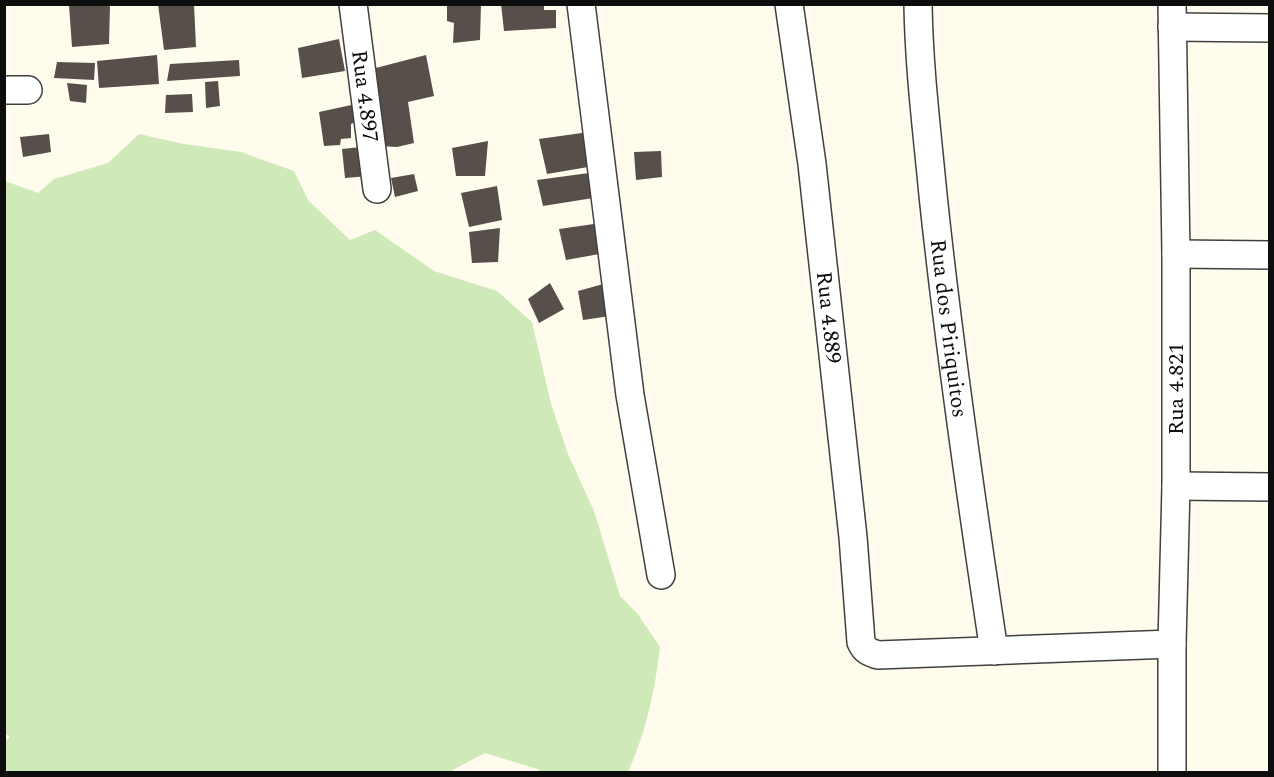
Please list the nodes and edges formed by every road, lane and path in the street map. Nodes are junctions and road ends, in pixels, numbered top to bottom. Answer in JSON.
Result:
{"nodes":[{"id":1,"x":353,"y":4,"type":"edge"},
{"id":2,"x":581,"y":4,"type":"edge"},
{"id":3,"x":789,"y":4,"type":"edge"},
{"id":4,"x":918,"y":4,"type":"edge"},
{"id":5,"x":1172,"y":16,"type":"edge"},
{"id":6,"x":1269,"y":28,"type":"edge"},
{"id":7,"x":377,"y":189,"type":"dead end"},
{"id":8,"x":1176,"y":254,"type":"junction"},
{"id":9,"x":1269,"y":255,"type":"edge"},
{"id":10,"x":1176,"y":486,"type":"junction"},
{"id":11,"x":1269,"y":487,"type":"edge"},
{"id":12,"x":661,"y":575,"type":"dead end"},
{"id":13,"x":1172,"y":644,"type":"junction"},
{"id":14,"x":994,"y":651,"type":"junction"},
{"id":15,"x":1172,"y":772,"type":"edge"}],
"edges":[{"from":1,"to":7,"type":"street","name":"Rua 4.897"},
{"from":2,"to":12,"type":"street"},
{"from":3,"to":14,"type":"street","name":"Rua 4.889"},
{"from":4,"to":14,"type":"street","name":"Rua dos Piriquitos"},
{"from":5,"to":6,"type":"street"},
{"from":5,"to":8,"type":"street","name":"Rua 4.821"},
{"from":8,"to":9,"type":"street"},
{"from":8,"to":10,"type":"street","name":"Rua 4.821"},
{"from":10,"to":11,"type":"street"},
{"from":10,"to":13,"type":"street","name":"Rua 4.821"},
{"from":13,"to":14,"type":"street"},
{"from":13,"to":15,"type":"street","name":"Rua 4.821"}]}
